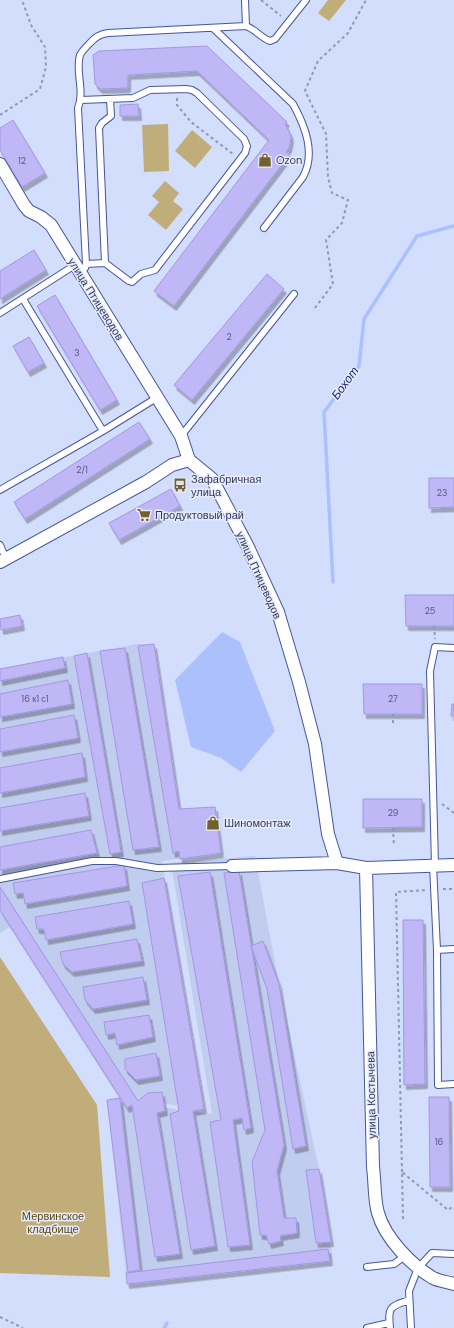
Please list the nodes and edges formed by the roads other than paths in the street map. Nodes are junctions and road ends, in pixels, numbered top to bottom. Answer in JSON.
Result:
{"nodes":[{"id":1,"x":245,"y":0,"type":"edge"},
{"id":2,"x":306,"y":0,"type":"edge"},
{"id":3,"x":246,"y":26,"type":"junction"},
{"id":4,"x":213,"y":28,"type":"junction"},
{"id":5,"x":110,"y":99,"type":"junction"},
{"id":6,"x":81,"y":100,"type":"junction"},
{"id":7,"x":0,"y":164,"type":"edge"},
{"id":8,"x":264,"y":228,"type":"dead end"},
{"id":9,"x":105,"y":263,"type":"junction"},
{"id":10,"x":81,"y":267,"type":"junction"},
{"id":11,"x":294,"y":294,"type":"dead end"},
{"id":12,"x":23,"y":299,"type":"junction"},
{"id":13,"x":0,"y":313,"type":"edge"},
{"id":14,"x":158,"y":397,"type":"junction"},
{"id":15,"x":103,"y":431,"type":"junction"},
{"id":16,"x":181,"y":436,"type":"junction"},
{"id":17,"x":189,"y":460,"type":"junction"},
{"id":18,"x":0,"y":490,"type":"edge"},
{"id":19,"x":0,"y":545,"type":"edge"},
{"id":20,"x":3,"y":560,"type":"edge"},
{"id":21,"x":454,"y":648,"type":"edge"},
{"id":22,"x":337,"y":863,"type":"junction"},
{"id":23,"x":454,"y":864,"type":"edge"},
{"id":24,"x":434,"y":865,"type":"junction"},
{"id":25,"x":232,"y":866,"type":"joint"},
{"id":26,"x":366,"y":868,"type":"junction"},
{"id":27,"x":0,"y":879,"type":"edge"},
{"id":28,"x":454,"y":949,"type":"edge"},
{"id":29,"x":437,"y":950,"type":"junction"},
{"id":30,"x":454,"y":1084,"type":"edge"},
{"id":31,"x":454,"y":1254,"type":"edge"},
{"id":32,"x":406,"y":1255,"type":"junction"},
{"id":33,"x":367,"y":1267,"type":"dead end"},
{"id":34,"x":418,"y":1268,"type":"junction"},
{"id":35,"x":454,"y":1284,"type":"edge"},
{"id":36,"x":409,"y":1300,"type":"junction"},
{"id":37,"x":389,"y":1326,"type":"edge"},
{"id":38,"x":367,"y":1328,"type":"edge"},
{"id":39,"x":411,"y":1328,"type":"edge"}],
"edges":[{"from":1,"to":3,"type":"lane"},
{"from":2,"to":3,"type":"lane"},
{"from":3,"to":4,"type":"lane"},
{"from":4,"to":6,"type":"lane"},
{"from":4,"to":8,"type":"lane"},
{"from":5,"to":6,"type":"lane"},
{"from":5,"to":9,"type":"lane"},
{"from":5,"to":9,"type":"lane"},
{"from":6,"to":10,"type":"lane"},
{"from":7,"to":10,"type":"street","name":"улица Птицеводов"},
{"from":9,"to":10,"type":"lane"},
{"from":10,"to":12,"type":"lane"},
{"from":10,"to":14,"type":"street","name":"улица Птицеводов"},
{"from":11,"to":16,"type":"lane"},
{"from":12,"to":13,"type":"lane"},
{"from":12,"to":15,"type":"lane"},
{"from":14,"to":15,"type":"lane"},
{"from":14,"to":16,"type":"street","name":"улица Птицеводов"},
{"from":15,"to":18,"type":"lane"},
{"from":16,"to":17,"type":"street","name":"улица Птицеводов"},
{"from":17,"to":20,"type":"street"},
{"from":17,"to":22,"type":"street","name":"улица Птицеводов"},
{"from":19,"to":20,"type":"lane"},
{"from":21,"to":24,"type":"lane"},
{"from":22,"to":25,"type":"street"},
{"from":22,"to":26,"type":"street"},
{"from":23,"to":24,"type":"street"},
{"from":24,"to":26,"type":"street"},
{"from":24,"to":29,"type":"lane"},
{"from":25,"to":27,"type":"lane"},
{"from":26,"to":32,"type":"street","name":"улица Костычева"},
{"from":28,"to":29,"type":"lane"},
{"from":29,"to":30,"type":"lane"},
{"from":31,"to":34,"type":"lane"},
{"from":32,"to":33,"type":"lane"},
{"from":32,"to":34,"type":"street","name":"улица Костычева"},
{"from":34,"to":35,"type":"street","name":"улица Костычева"},
{"from":34,"to":36,"type":"lane"},
{"from":36,"to":37,"type":"lane"},
{"from":36,"to":39,"type":"lane"},
{"from":37,"to":38,"type":"lane"}]}
